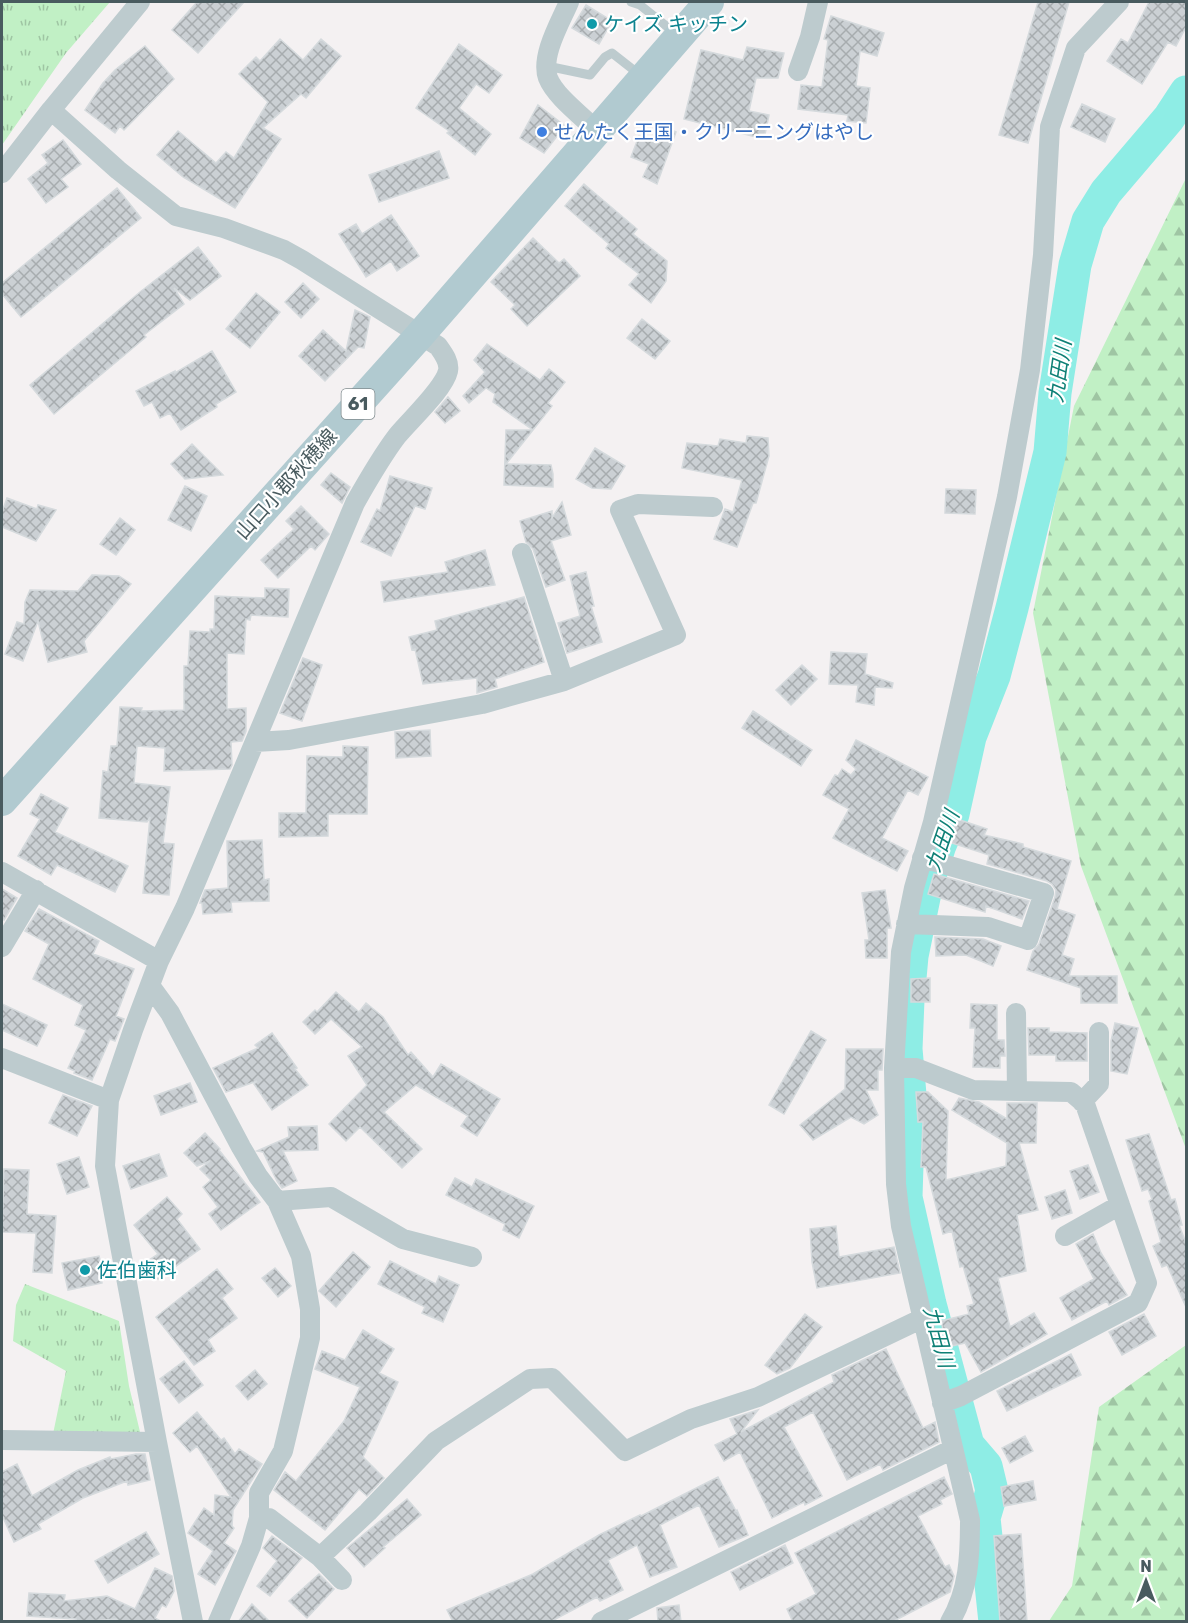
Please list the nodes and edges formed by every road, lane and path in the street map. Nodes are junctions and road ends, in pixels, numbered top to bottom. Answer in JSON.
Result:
{"nodes":[{"id":1,"x":140,"y":2,"type":"edge"},
{"id":2,"x":569,"y":2,"type":"edge"},
{"id":3,"x":709,"y":2,"type":"edge"},
{"id":4,"x":818,"y":2,"type":"edge"},
{"id":5,"x":1117,"y":2,"type":"edge"},
{"id":6,"x":638,"y":3,"type":"edge"},
{"id":7,"x":678,"y":36,"type":"junction"},
{"id":8,"x":547,"y":66,"type":"junction"},
{"id":9,"x":798,"y":71,"type":"dead end"},
{"id":10,"x":642,"y":77,"type":"junction"},
{"id":11,"x":51,"y":110,"type":"junction"},
{"id":12,"x":596,"y":130,"type":"junction"},
{"id":13,"x":2,"y":173,"type":"edge"},
{"id":14,"x":420,"y":335,"type":"junction"},
{"id":15,"x":713,"y":507,"type":"dead end"},
{"id":16,"x":522,"y":553,"type":"dead end"},
{"id":17,"x":564,"y":681,"type":"junction"},
{"id":18,"x":255,"y":742,"type":"junction"},
{"id":19,"x":2,"y":801,"type":"edge"},
{"id":20,"x":929,"y":860,"type":"junction"},
{"id":21,"x":2,"y":872,"type":"edge"},
{"id":22,"x":36,"y":890,"type":"junction"},
{"id":23,"x":915,"y":924,"type":"junction"},
{"id":24,"x":2,"y":947,"type":"edge"},
{"id":25,"x":159,"y":961,"type":"junction"},
{"id":26,"x":151,"y":987,"type":"junction"},
{"id":27,"x":1016,"y":1013,"type":"dead end"},
{"id":28,"x":1099,"y":1032,"type":"dead end"},
{"id":29,"x":2,"y":1058,"type":"edge"},
{"id":30,"x":903,"y":1068,"type":"junction"},
{"id":31,"x":1017,"y":1091,"type":"junction"},
{"id":32,"x":109,"y":1100,"type":"junction"},
{"id":33,"x":1082,"y":1102,"type":"junction"},
{"id":34,"x":278,"y":1201,"type":"junction"},
{"id":35,"x":1120,"y":1205,"type":"junction"},
{"id":36,"x":1065,"y":1236,"type":"dead end"},
{"id":37,"x":472,"y":1257,"type":"dead end"},
{"id":38,"x":921,"y":1318,"type":"junction"},
{"id":39,"x":950,"y":1400,"type":"junction"},
{"id":40,"x":2,"y":1440,"type":"edge"},
{"id":41,"x":157,"y":1442,"type":"junction"},
{"id":42,"x":953,"y":1449,"type":"junction"},
{"id":43,"x":259,"y":1518,"type":"junction"},
{"id":44,"x":320,"y":1557,"type":"junction"},
{"id":45,"x":342,"y":1580,"type":"dead end"},
{"id":46,"x":193,"y":1622,"type":"edge"},
{"id":47,"x":218,"y":1622,"type":"edge"},
{"id":48,"x":601,"y":1622,"type":"edge"},
{"id":49,"x":950,"y":1622,"type":"edge"}],
"edges":[{"from":1,"to":11,"type":"street"},
{"from":2,"to":8,"type":"street"},
{"from":3,"to":7,"type":"main road","name":"山口小郡秋穂線","number":"61"},
{"from":4,"to":9,"type":"street"},
{"from":5,"to":20,"type":"street"},
{"from":6,"to":7,"type":"lane"},
{"from":7,"to":10,"type":"main road","name":"山口小郡秋穂線","number":"61"},
{"from":8,"to":10,"type":"lane"},
{"from":8,"to":12,"type":"street"},
{"from":10,"to":12,"type":"main road","name":"山口小郡秋穂線","number":"61"},
{"from":11,"to":13,"type":"street"},
{"from":11,"to":14,"type":"street"},
{"from":12,"to":14,"type":"main road","name":"山口小郡秋穂線","number":"61"},
{"from":14,"to":18,"type":"street"},
{"from":14,"to":19,"type":"main road","name":"山口小郡秋穂線","number":"61"},
{"from":15,"to":17,"type":"street"},
{"from":16,"to":17,"type":"street"},
{"from":17,"to":18,"type":"street"},
{"from":18,"to":25,"type":"street"},
{"from":20,"to":23,"type":"street"},
{"from":20,"to":23,"type":"street"},
{"from":21,"to":22,"type":"street"},
{"from":22,"to":24,"type":"street"},
{"from":22,"to":25,"type":"street"},
{"from":23,"to":30,"type":"street"},
{"from":25,"to":26,"type":"street"},
{"from":26,"to":32,"type":"street"},
{"from":26,"to":34,"type":"street"},
{"from":27,"to":31,"type":"street"},
{"from":28,"to":33,"type":"street"},
{"from":29,"to":32,"type":"street"},
{"from":30,"to":31,"type":"street"},
{"from":30,"to":38,"type":"street"},
{"from":31,"to":33,"type":"street"},
{"from":32,"to":41,"type":"street"},
{"from":33,"to":35,"type":"street"},
{"from":34,"to":37,"type":"street"},
{"from":34,"to":43,"type":"street"},
{"from":35,"to":36,"type":"street"},
{"from":35,"to":39,"type":"street"},
{"from":38,"to":39,"type":"street"},
{"from":38,"to":44,"type":"street"},
{"from":39,"to":42,"type":"street"},
{"from":40,"to":41,"type":"street"},
{"from":41,"to":46,"type":"street"},
{"from":42,"to":48,"type":"street"},
{"from":42,"to":49,"type":"street"},
{"from":43,"to":44,"type":"street"},
{"from":43,"to":47,"type":"street"},
{"from":44,"to":45,"type":"street"}]}
